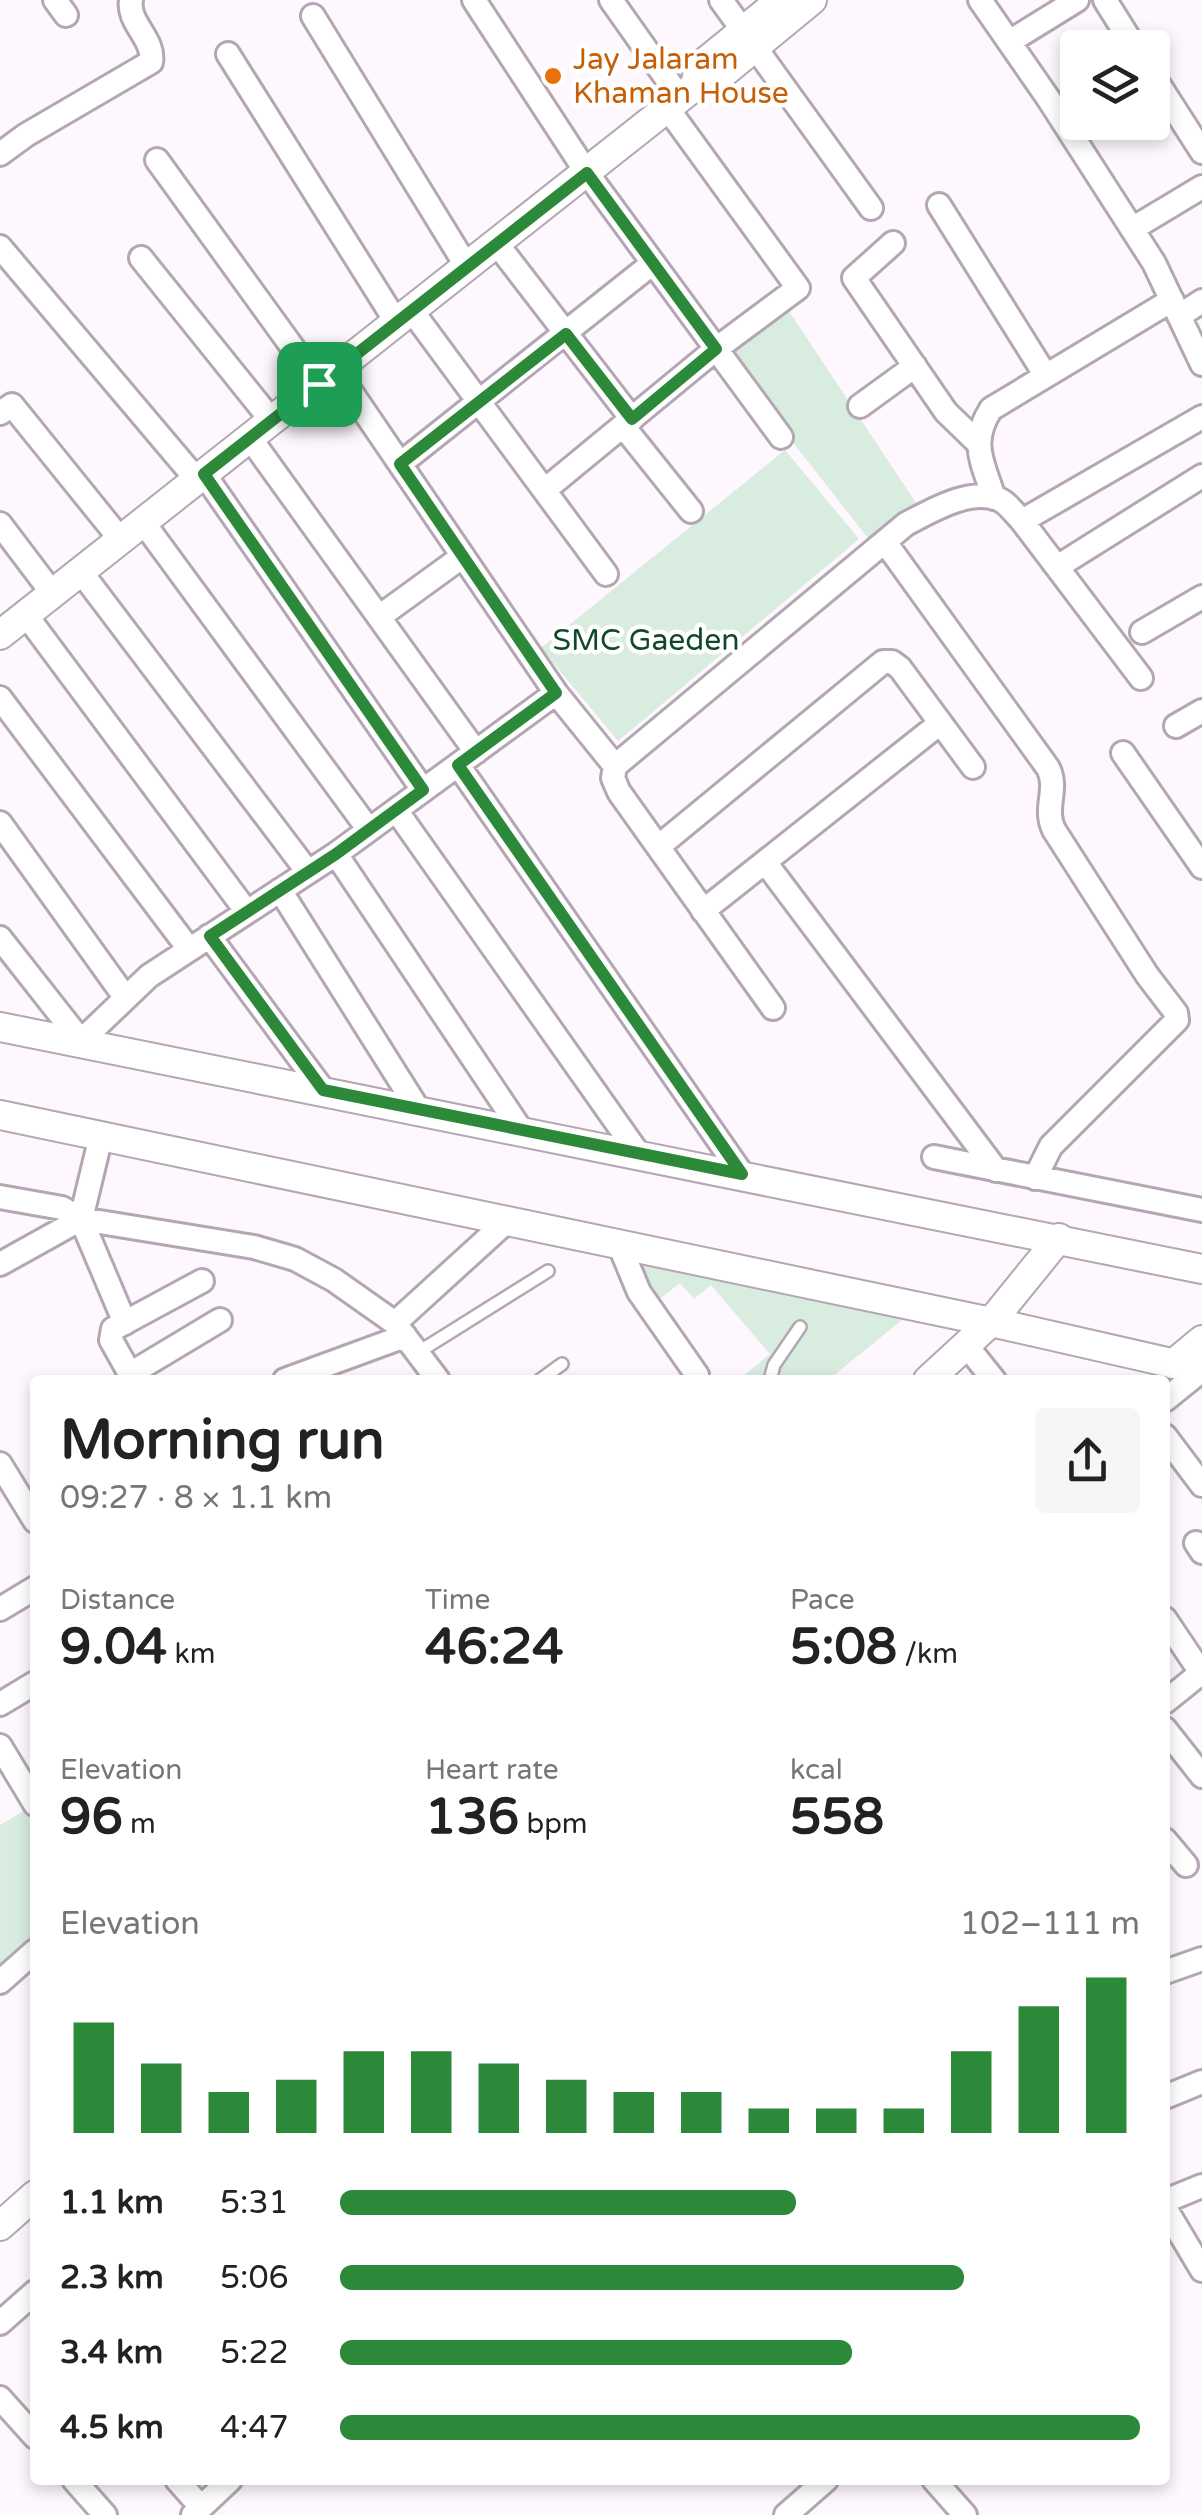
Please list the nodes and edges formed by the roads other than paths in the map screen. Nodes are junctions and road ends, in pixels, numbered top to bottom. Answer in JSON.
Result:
{"nodes":[{"id":1,"x":131,"y":0,"type":"edge"},
{"id":2,"x":474,"y":0,"type":"edge"},
{"id":3,"x":610,"y":0,"type":"edge"},
{"id":4,"x":720,"y":0,"type":"edge"},
{"id":5,"x":780,"y":0,"type":"edge"},
{"id":6,"x":812,"y":0,"type":"edge"},
{"id":7,"x":980,"y":0,"type":"edge"},
{"id":8,"x":1077,"y":0,"type":"edge"},
{"id":9,"x":1105,"y":0,"type":"edge"},
{"id":10,"x":313,"y":16,"type":"dead end"},
{"id":11,"x":1124,"y":30,"type":"edge"},
{"id":12,"x":748,"y":39,"type":"junction"},
{"id":13,"x":1010,"y":42,"type":"junction"},
{"id":14,"x":228,"y":54,"type":"dead end"},
{"id":15,"x":681,"y":98,"type":"junction"},
{"id":16,"x":1170,"y":102,"type":"edge"},
{"id":17,"x":3,"y":144,"type":"edge"},
{"id":18,"x":1202,"y":152,"type":"edge"},
{"id":19,"x":157,"y":160,"type":"dead end"},
{"id":20,"x":587,"y":173,"type":"junction"},
{"id":21,"x":1202,"y":187,"type":"edge"},
{"id":22,"x":939,"y":205,"type":"dead end"},
{"id":23,"x":870,"y":208,"type":"dead end"},
{"id":24,"x":1132,"y":229,"type":"junction"},
{"id":25,"x":893,"y":242,"type":"dead end"},
{"id":26,"x":497,"y":244,"type":"junction"},
{"id":27,"x":2,"y":253,"type":"edge"},
{"id":28,"x":141,"y":258,"type":"dead end"},
{"id":29,"x":653,"y":263,"type":"junction"},
{"id":30,"x":467,"y":267,"type":"junction"},
{"id":31,"x":1202,"y":301,"type":"edge"},
{"id":32,"x":1176,"y":308,"type":"junction"},
{"id":33,"x":404,"y":317,"type":"junction"},
{"id":34,"x":566,"y":334,"type":"junction"},
{"id":35,"x":716,"y":349,"type":"junction"},
{"id":36,"x":1202,"y":364,"type":"edge"},
{"id":37,"x":914,"y":366,"type":"junction"},
{"id":38,"x":1046,"y":376,"type":"junction"},
{"id":39,"x":328,"y":378,"type":"junction"},
{"id":40,"x":480,"y":402,"type":"junction"},
{"id":41,"x":860,"y":406,"type":"dead end"},
{"id":42,"x":0,"y":413,"type":"edge"},
{"id":43,"x":1202,"y":417,"type":"edge"},
{"id":44,"x":627,"y":422,"type":"junction"},
{"id":45,"x":261,"y":430,"type":"junction"},
{"id":46,"x":782,"y":438,"type":"dead end"},
{"id":47,"x":977,"y":442,"type":"junction"},
{"id":48,"x":400,"y":464,"type":"junction"},
{"id":49,"x":1202,"y":476,"type":"edge"},
{"id":50,"x":200,"y":477,"type":"junction"},
{"id":51,"x":546,"y":489,"type":"junction"},
{"id":52,"x":994,"y":498,"type":"junction"},
{"id":53,"x":691,"y":511,"type":"dead end"},
{"id":54,"x":1022,"y":520,"type":"junction"},
{"id":55,"x":0,"y":524,"type":"edge"},
{"id":56,"x":132,"y":531,"type":"junction"},
{"id":57,"x":885,"y":542,"type":"junction"},
{"id":58,"x":463,"y":556,"type":"junction"},
{"id":59,"x":1057,"y":567,"type":"junction"},
{"id":60,"x":80,"y":572,"type":"junction"},
{"id":61,"x":606,"y":574,"type":"dead end"},
{"id":62,"x":53,"y":594,"type":"junction"},
{"id":63,"x":1202,"y":597,"type":"edge"},
{"id":64,"x":26,"y":614,"type":"junction"},
{"id":65,"x":379,"y":617,"type":"junction"},
{"id":66,"x":1142,"y":632,"type":"dead end"},
{"id":67,"x":0,"y":635,"type":"edge"},
{"id":68,"x":1141,"y":678,"type":"dead end"},
{"id":69,"x":556,"y":693,"type":"junction"},
{"id":70,"x":0,"y":698,"type":"edge"},
{"id":71,"x":1202,"y":712,"type":"edge"},
{"id":72,"x":939,"y":724,"type":"junction"},
{"id":73,"x":1176,"y":726,"type":"dead end"},
{"id":74,"x":1122,"y":753,"type":"dead end"},
{"id":75,"x":467,"y":758,"type":"junction"},
{"id":76,"x":615,"y":766,"type":"junction"},
{"id":77,"x":973,"y":767,"type":"dead end"},
{"id":78,"x":423,"y":790,"type":"junction"},
{"id":79,"x":396,"y":810,"type":"junction"},
{"id":80,"x":0,"y":823,"type":"edge"},
{"id":81,"x":369,"y":830,"type":"junction"},
{"id":82,"x":658,"y":847,"type":"junction"},
{"id":83,"x":336,"y":854,"type":"junction"},
{"id":84,"x":765,"y":862,"type":"junction"},
{"id":85,"x":1202,"y":868,"type":"edge"},
{"id":86,"x":308,"y":872,"type":"junction"},
{"id":87,"x":280,"y":890,"type":"junction"},
{"id":88,"x":703,"y":911,"type":"junction"},
{"id":89,"x":247,"y":912,"type":"junction"},
{"id":90,"x":210,"y":936,"type":"junction"},
{"id":91,"x":0,"y":938,"type":"edge"},
{"id":92,"x":189,"y":949,"type":"junction"},
{"id":93,"x":125,"y":997,"type":"junction"},
{"id":94,"x":772,"y":1008,"type":"dead end"},
{"id":95,"x":0,"y":1027,"type":"edge"},
{"id":96,"x":81,"y":1041,"type":"junction"},
{"id":97,"x":323,"y":1090,"type":"junction"},
{"id":98,"x":418,"y":1109,"type":"junction"},
{"id":99,"x":0,"y":1116,"type":"edge"},
{"id":100,"x":521,"y":1130,"type":"junction"},
{"id":101,"x":101,"y":1136,"type":"junction"},
{"id":102,"x":638,"y":1153,"type":"junction"},
{"id":103,"x":934,"y":1158,"type":"dead end"},
{"id":104,"x":996,"y":1170,"type":"junction"},
{"id":105,"x":742,"y":1174,"type":"junction"},
{"id":106,"x":1035,"y":1178,"type":"junction"},
{"id":107,"x":0,"y":1197,"type":"edge"},
{"id":108,"x":1202,"y":1210,"type":"edge"},
{"id":109,"x":81,"y":1219,"type":"junction"},
{"id":110,"x":507,"y":1221,"type":"junction"},
{"id":111,"x":1059,"y":1238,"type":"junction"},
{"id":112,"x":619,"y":1244,"type":"junction"},
{"id":113,"x":0,"y":1264,"type":"edge"},
{"id":114,"x":1202,"y":1269,"type":"edge"},
{"id":115,"x":548,"y":1271,"type":"dead end"},
{"id":116,"x":202,"y":1281,"type":"dead end"},
{"id":117,"x":220,"y":1320,"type":"dead end"},
{"id":118,"x":991,"y":1322,"type":"junction"},
{"id":119,"x":125,"y":1323,"type":"junction"},
{"id":120,"x":800,"y":1327,"type":"dead end"},
{"id":121,"x":406,"y":1337,"type":"junction"},
{"id":122,"x":1202,"y":1340,"type":"edge"},
{"id":123,"x":966,"y":1345,"type":"junction"},
{"id":124,"x":562,"y":1364,"type":"dead end"},
{"id":125,"x":1173,"y":1364,"type":"junction"},
{"id":126,"x":1202,"y":1370,"type":"edge"},
{"id":127,"x":131,"y":1375,"type":"edge"},
{"id":128,"x":135,"y":1375,"type":"edge"},
{"id":129,"x":299,"y":1375,"type":"edge"},
{"id":130,"x":434,"y":1375,"type":"edge"},
{"id":131,"x":547,"y":1375,"type":"edge"},
{"id":132,"x":697,"y":1375,"type":"dead end"},
{"id":133,"x":771,"y":1375,"type":"edge"},
{"id":134,"x":933,"y":1375,"type":"edge"},
{"id":135,"x":990,"y":1375,"type":"edge"},
{"id":136,"x":1170,"y":1396,"type":"edge"},
{"id":137,"x":1170,"y":1442,"type":"edge"},
{"id":138,"x":0,"y":1464,"type":"edge"},
{"id":139,"x":1202,"y":1484,"type":"edge"},
{"id":140,"x":30,"y":1513,"type":"edge"},
{"id":141,"x":30,"y":1591,"type":"edge"},
{"id":142,"x":0,"y":1608,"type":"edge"},
{"id":143,"x":1170,"y":1626,"type":"edge"},
{"id":144,"x":1202,"y":1673,"type":"edge"},
{"id":145,"x":30,"y":1686,"type":"edge"},
{"id":146,"x":1170,"y":1698,"type":"edge"},
{"id":147,"x":0,"y":1704,"type":"edge"},
{"id":148,"x":1170,"y":1735,"type":"edge"},
{"id":149,"x":2,"y":1753,"type":"edge"},
{"id":150,"x":28,"y":1776,"type":"edge"},
{"id":151,"x":1202,"y":1776,"type":"edge"},
{"id":152,"x":1170,"y":1846,"type":"edge"},
{"id":153,"x":1186,"y":1865,"type":"dead end"},
{"id":154,"x":30,"y":1955,"type":"edge"},
{"id":155,"x":1202,"y":1959,"type":"edge"},
{"id":156,"x":1170,"y":1970,"type":"edge"},
{"id":157,"x":0,"y":1982,"type":"edge"},
{"id":158,"x":1202,"y":2082,"type":"edge"},
{"id":159,"x":1170,"y":2095,"type":"edge"},
{"id":160,"x":1202,"y":2186,"type":"edge"},
{"id":161,"x":30,"y":2199,"type":"edge"},
{"id":162,"x":1170,"y":2202,"type":"edge"},
{"id":163,"x":1170,"y":2213,"type":"edge"},
{"id":164,"x":0,"y":2226,"type":"edge"},
{"id":165,"x":1202,"y":2270,"type":"edge"},
{"id":166,"x":30,"y":2306,"type":"edge"},
{"id":167,"x":0,"y":2323,"type":"edge"},
{"id":168,"x":0,"y":2398,"type":"edge"},
{"id":169,"x":30,"y":2431,"type":"edge"},
{"id":170,"x":78,"y":2485,"type":"edge"},
{"id":171,"x":180,"y":2485,"type":"edge"},
{"id":172,"x":225,"y":2485,"type":"edge"},
{"id":173,"x":820,"y":2485,"type":"edge"},
{"id":174,"x":938,"y":2485,"type":"edge"},
{"id":175,"x":197,"y":2511,"type":"edge"},
{"id":176,"x":105,"y":2515,"type":"edge"},
{"id":177,"x":786,"y":2515,"type":"edge"},
{"id":178,"x":964,"y":2515,"type":"edge"}],
"edges":[{"from":1,"to":17,"type":"street"},
{"from":2,"to":20,"type":"street"},
{"from":3,"to":15,"type":"street"},
{"from":4,"to":12,"type":"street"},
{"from":5,"to":12,"type":"street"},
{"from":6,"to":12,"type":"street"},
{"from":7,"to":13,"type":"street"},
{"from":8,"to":13,"type":"street"},
{"from":9,"to":11,"type":"street"},
{"from":10,"to":30,"type":"street"},
{"from":12,"to":15,"type":"street"},
{"from":12,"to":23,"type":"street"},
{"from":13,"to":24,"type":"street"},
{"from":14,"to":33,"type":"street"},
{"from":15,"to":20,"type":"street"},
{"from":15,"to":35,"type":"street"},
{"from":16,"to":18,"type":"street"},
{"from":19,"to":39,"type":"street"},
{"from":20,"to":26,"type":"street"},
{"from":20,"to":29,"type":"street"},
{"from":21,"to":24,"type":"street"},
{"from":22,"to":38,"type":"street"},
{"from":24,"to":32,"type":"street"},
{"from":25,"to":37,"type":"street"},
{"from":26,"to":30,"type":"street"},
{"from":26,"to":34,"type":"street"},
{"from":27,"to":50,"type":"street"},
{"from":28,"to":45,"type":"street"},
{"from":29,"to":34,"type":"street"},
{"from":29,"to":35,"type":"street"},
{"from":30,"to":33,"type":"street"},
{"from":31,"to":32,"type":"street"},
{"from":32,"to":36,"type":"street"},
{"from":32,"to":38,"type":"street"},
{"from":33,"to":39,"type":"street"},
{"from":33,"to":40,"type":"street"},
{"from":34,"to":40,"type":"street"},
{"from":34,"to":44,"type":"street"},
{"from":35,"to":44,"type":"street"},
{"from":35,"to":46,"type":"street"},
{"from":37,"to":41,"type":"street"},
{"from":37,"to":47,"type":"street"},
{"from":38,"to":47,"type":"street"},
{"from":39,"to":45,"type":"street"},
{"from":39,"to":48,"type":"street"},
{"from":40,"to":48,"type":"street"},
{"from":40,"to":51,"type":"street"},
{"from":42,"to":56,"type":"street"},
{"from":43,"to":54,"type":"street"},
{"from":44,"to":51,"type":"street"},
{"from":44,"to":53,"type":"street"},
{"from":45,"to":50,"type":"street"},
{"from":45,"to":65,"type":"street"},
{"from":47,"to":52,"type":"street"},
{"from":48,"to":58,"type":"street"},
{"from":49,"to":59,"type":"street"},
{"from":50,"to":56,"type":"street"},
{"from":50,"to":78,"type":"street"},
{"from":51,"to":61,"type":"street"},
{"from":52,"to":54,"type":"street"},
{"from":52,"to":57,"type":"street"},
{"from":54,"to":59,"type":"street"},
{"from":55,"to":62,"type":"street"},
{"from":56,"to":60,"type":"street"},
{"from":56,"to":81,"type":"street"},
{"from":57,"to":76,"type":"street"},
{"from":57,"to":106,"type":"street"},
{"from":58,"to":65,"type":"street"},
{"from":58,"to":69,"type":"street"},
{"from":59,"to":68,"type":"street"},
{"from":60,"to":62,"type":"street"},
{"from":60,"to":86,"type":"street"},
{"from":62,"to":64,"type":"street"},
{"from":63,"to":66,"type":"street"},
{"from":64,"to":67,"type":"street"},
{"from":64,"to":89,"type":"street"},
{"from":65,"to":75,"type":"street"},
{"from":69,"to":75,"type":"street"},
{"from":69,"to":76,"type":"street"},
{"from":70,"to":92,"type":"street"},
{"from":71,"to":73,"type":"street"},
{"from":72,"to":77,"type":"street"},
{"from":72,"to":82,"type":"street"},
{"from":72,"to":84,"type":"street"},
{"from":74,"to":85,"type":"street"},
{"from":75,"to":78,"type":"street"},
{"from":75,"to":105,"type":"street"},
{"from":76,"to":82,"type":"street"},
{"from":78,"to":79,"type":"street"},
{"from":79,"to":81,"type":"street"},
{"from":79,"to":102,"type":"street"},
{"from":80,"to":93,"type":"street"},
{"from":81,"to":83,"type":"street"},
{"from":82,"to":88,"type":"street"},
{"from":83,"to":86,"type":"street"},
{"from":83,"to":100,"type":"street"},
{"from":84,"to":88,"type":"street"},
{"from":84,"to":104,"type":"street"},
{"from":86,"to":87,"type":"street"},
{"from":87,"to":89,"type":"street"},
{"from":87,"to":98,"type":"street"},
{"from":88,"to":94,"type":"street"},
{"from":89,"to":90,"type":"street"},
{"from":90,"to":92,"type":"street"},
{"from":90,"to":97,"type":"street"},
{"from":91,"to":96,"type":"street"},
{"from":92,"to":93,"type":"street"},
{"from":93,"to":96,"type":"street"},
{"from":95,"to":96,"type":"street"},
{"from":96,"to":97,"type":"street"},
{"from":97,"to":98,"type":"street"},
{"from":98,"to":100,"type":"street"},
{"from":99,"to":101,"type":"street"},
{"from":100,"to":102,"type":"street"},
{"from":101,"to":109,"type":"street"},
{"from":101,"to":110,"type":"street"},
{"from":102,"to":105,"type":"street"},
{"from":103,"to":104,"type":"street"},
{"from":104,"to":106,"type":"street"},
{"from":105,"to":111,"type":"street"},
{"from":106,"to":108,"type":"street"},
{"from":107,"to":109,"type":"street"},
{"from":109,"to":113,"type":"street"},
{"from":109,"to":119,"type":"street"},
{"from":109,"to":121,"type":"street"},
{"from":110,"to":112,"type":"street"},
{"from":110,"to":121,"type":"street"},
{"from":111,"to":114,"type":"street"},
{"from":111,"to":118,"type":"street"},
{"from":112,"to":118,"type":"street"},
{"from":112,"to":132,"type":"street"},
{"from":115,"to":121,"type":"lane"},
{"from":116,"to":119,"type":"street"},
{"from":117,"to":128,"type":"street"},
{"from":118,"to":123,"type":"street"},
{"from":118,"to":125,"type":"street"},
{"from":119,"to":127,"type":"street"},
{"from":120,"to":133,"type":"lane"},
{"from":121,"to":129,"type":"street"},
{"from":121,"to":130,"type":"street"},
{"from":122,"to":125,"type":"street"},
{"from":123,"to":134,"type":"street"},
{"from":123,"to":135,"type":"street"},
{"from":124,"to":131,"type":"lane"},
{"from":125,"to":126,"type":"street"},
{"from":126,"to":136,"type":"street"},
{"from":137,"to":139,"type":"street"},
{"from":138,"to":140,"type":"street"},
{"from":141,"to":142,"type":"street"},
{"from":143,"to":144,"type":"street"},
{"from":144,"to":146,"type":"street"},
{"from":145,"to":147,"type":"street"},
{"from":148,"to":151,"type":"street"},
{"from":149,"to":150,"type":"street"},
{"from":152,"to":153,"type":"street"},
{"from":154,"to":157,"type":"street"},
{"from":155,"to":156,"type":"street"},
{"from":158,"to":159,"type":"street"},
{"from":160,"to":162,"type":"street"},
{"from":161,"to":164,"type":"street"},
{"from":163,"to":165,"type":"street"},
{"from":166,"to":167,"type":"street"},
{"from":168,"to":169,"type":"street"},
{"from":170,"to":176,"type":"street"},
{"from":171,"to":175,"type":"street"},
{"from":172,"to":175,"type":"street"},
{"from":173,"to":177,"type":"street"},
{"from":174,"to":178,"type":"street"}]}
